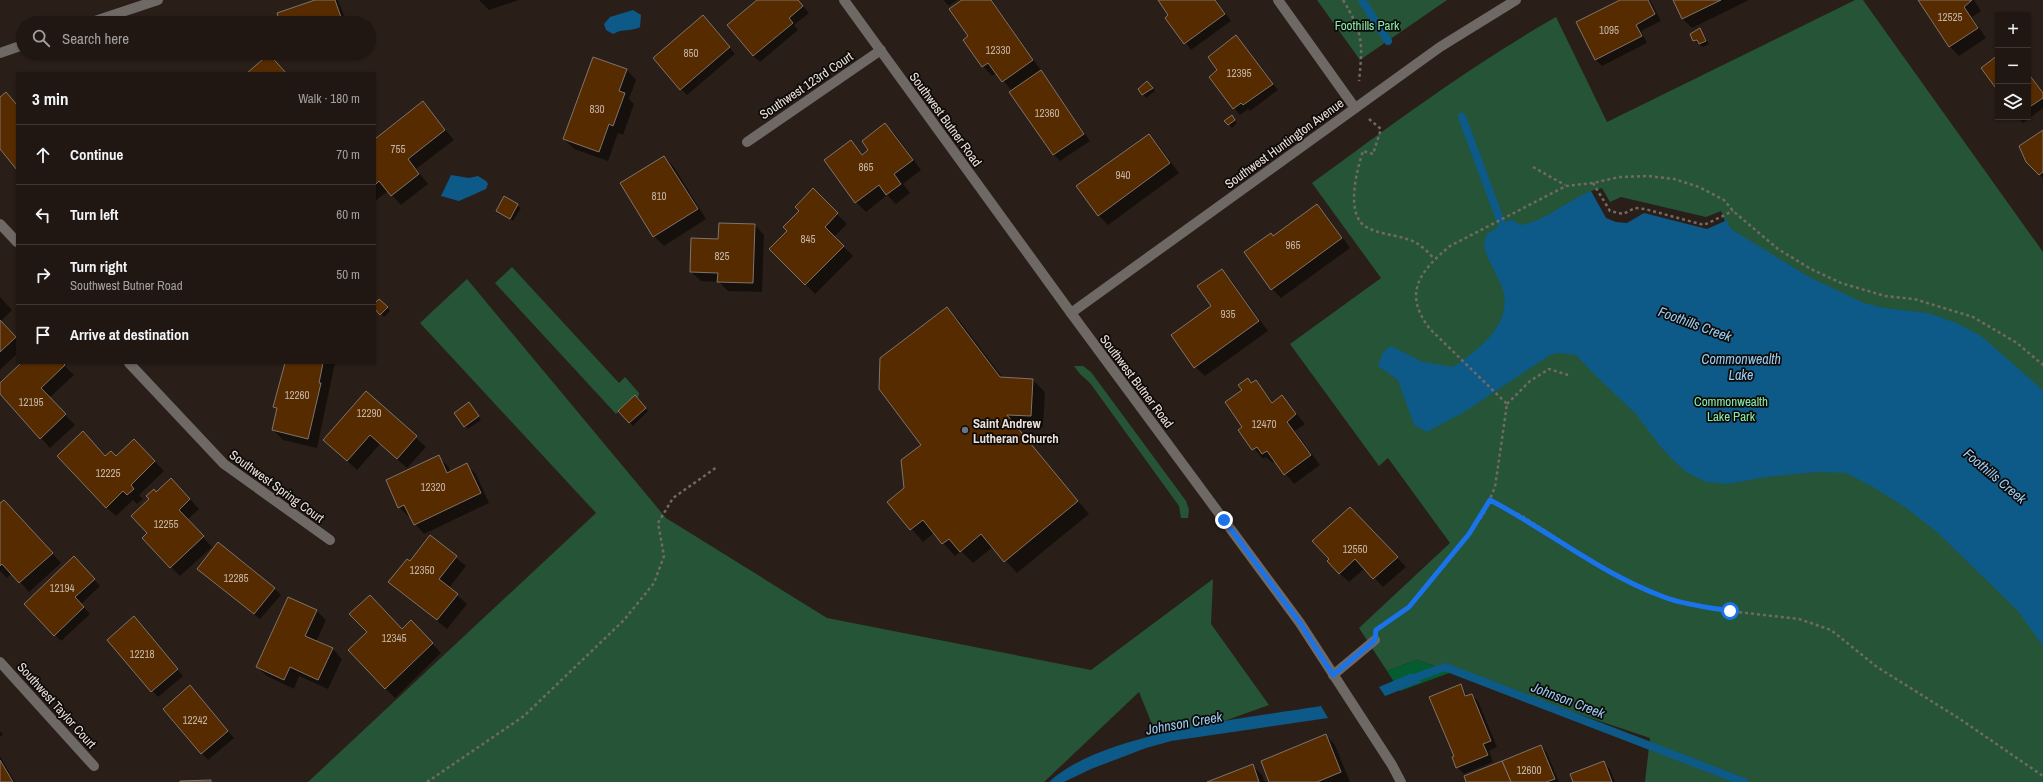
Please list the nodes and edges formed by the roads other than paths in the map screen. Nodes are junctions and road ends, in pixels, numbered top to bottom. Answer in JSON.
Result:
{"nodes":[{"id":1,"x":158,"y":0,"type":"edge"},
{"id":2,"x":844,"y":0,"type":"edge"},
{"id":3,"x":1278,"y":0,"type":"edge"},
{"id":4,"x":1516,"y":0,"type":"edge"},
{"id":5,"x":111,"y":16,"type":"edge"},
{"id":6,"x":16,"y":47,"type":"edge"},
{"id":7,"x":881,"y":50,"type":"junction"},
{"id":8,"x":0,"y":53,"type":"edge"},
{"id":9,"x":1355,"y":108,"type":"junction"},
{"id":10,"x":746,"y":142,"type":"dead end"},
{"id":11,"x":0,"y":224,"type":"edge"},
{"id":12,"x":16,"y":241,"type":"edge"},
{"id":13,"x":1071,"y":313,"type":"junction"},
{"id":14,"x":130,"y":364,"type":"edge"},
{"id":15,"x":330,"y":540,"type":"dead end"},
{"id":16,"x":1375,"y":640,"type":"road end"},
{"id":17,"x":0,"y":662,"type":"edge"},
{"id":18,"x":1333,"y":675,"type":"junction"},
{"id":19,"x":94,"y":766,"type":"dead end"},
{"id":20,"x":1401,"y":782,"type":"edge"}],
"edges":[{"from":1,"to":5,"type":"street"},
{"from":2,"to":7,"type":"street","name":"Southwest Butner Road"},
{"from":3,"to":9,"type":"street"},
{"from":4,"to":9,"type":"street","name":"Southwest Huntington Avenue"},
{"from":6,"to":8,"type":"street"},
{"from":7,"to":10,"type":"street","name":"Southwest 123rd Court"},
{"from":7,"to":13,"type":"street","name":"Southwest Butner Road"},
{"from":9,"to":13,"type":"street","name":"Southwest Huntington Avenue"},
{"from":11,"to":12,"type":"street"},
{"from":13,"to":18,"type":"street","name":"Southwest Butner Road"},
{"from":14,"to":15,"type":"street","name":"Southwest Spring Court"},
{"from":16,"to":18,"type":"street"},
{"from":17,"to":19,"type":"street","name":"Southwest Taylor Court"},
{"from":18,"to":20,"type":"street","name":"Southwest Butner Road"}]}
